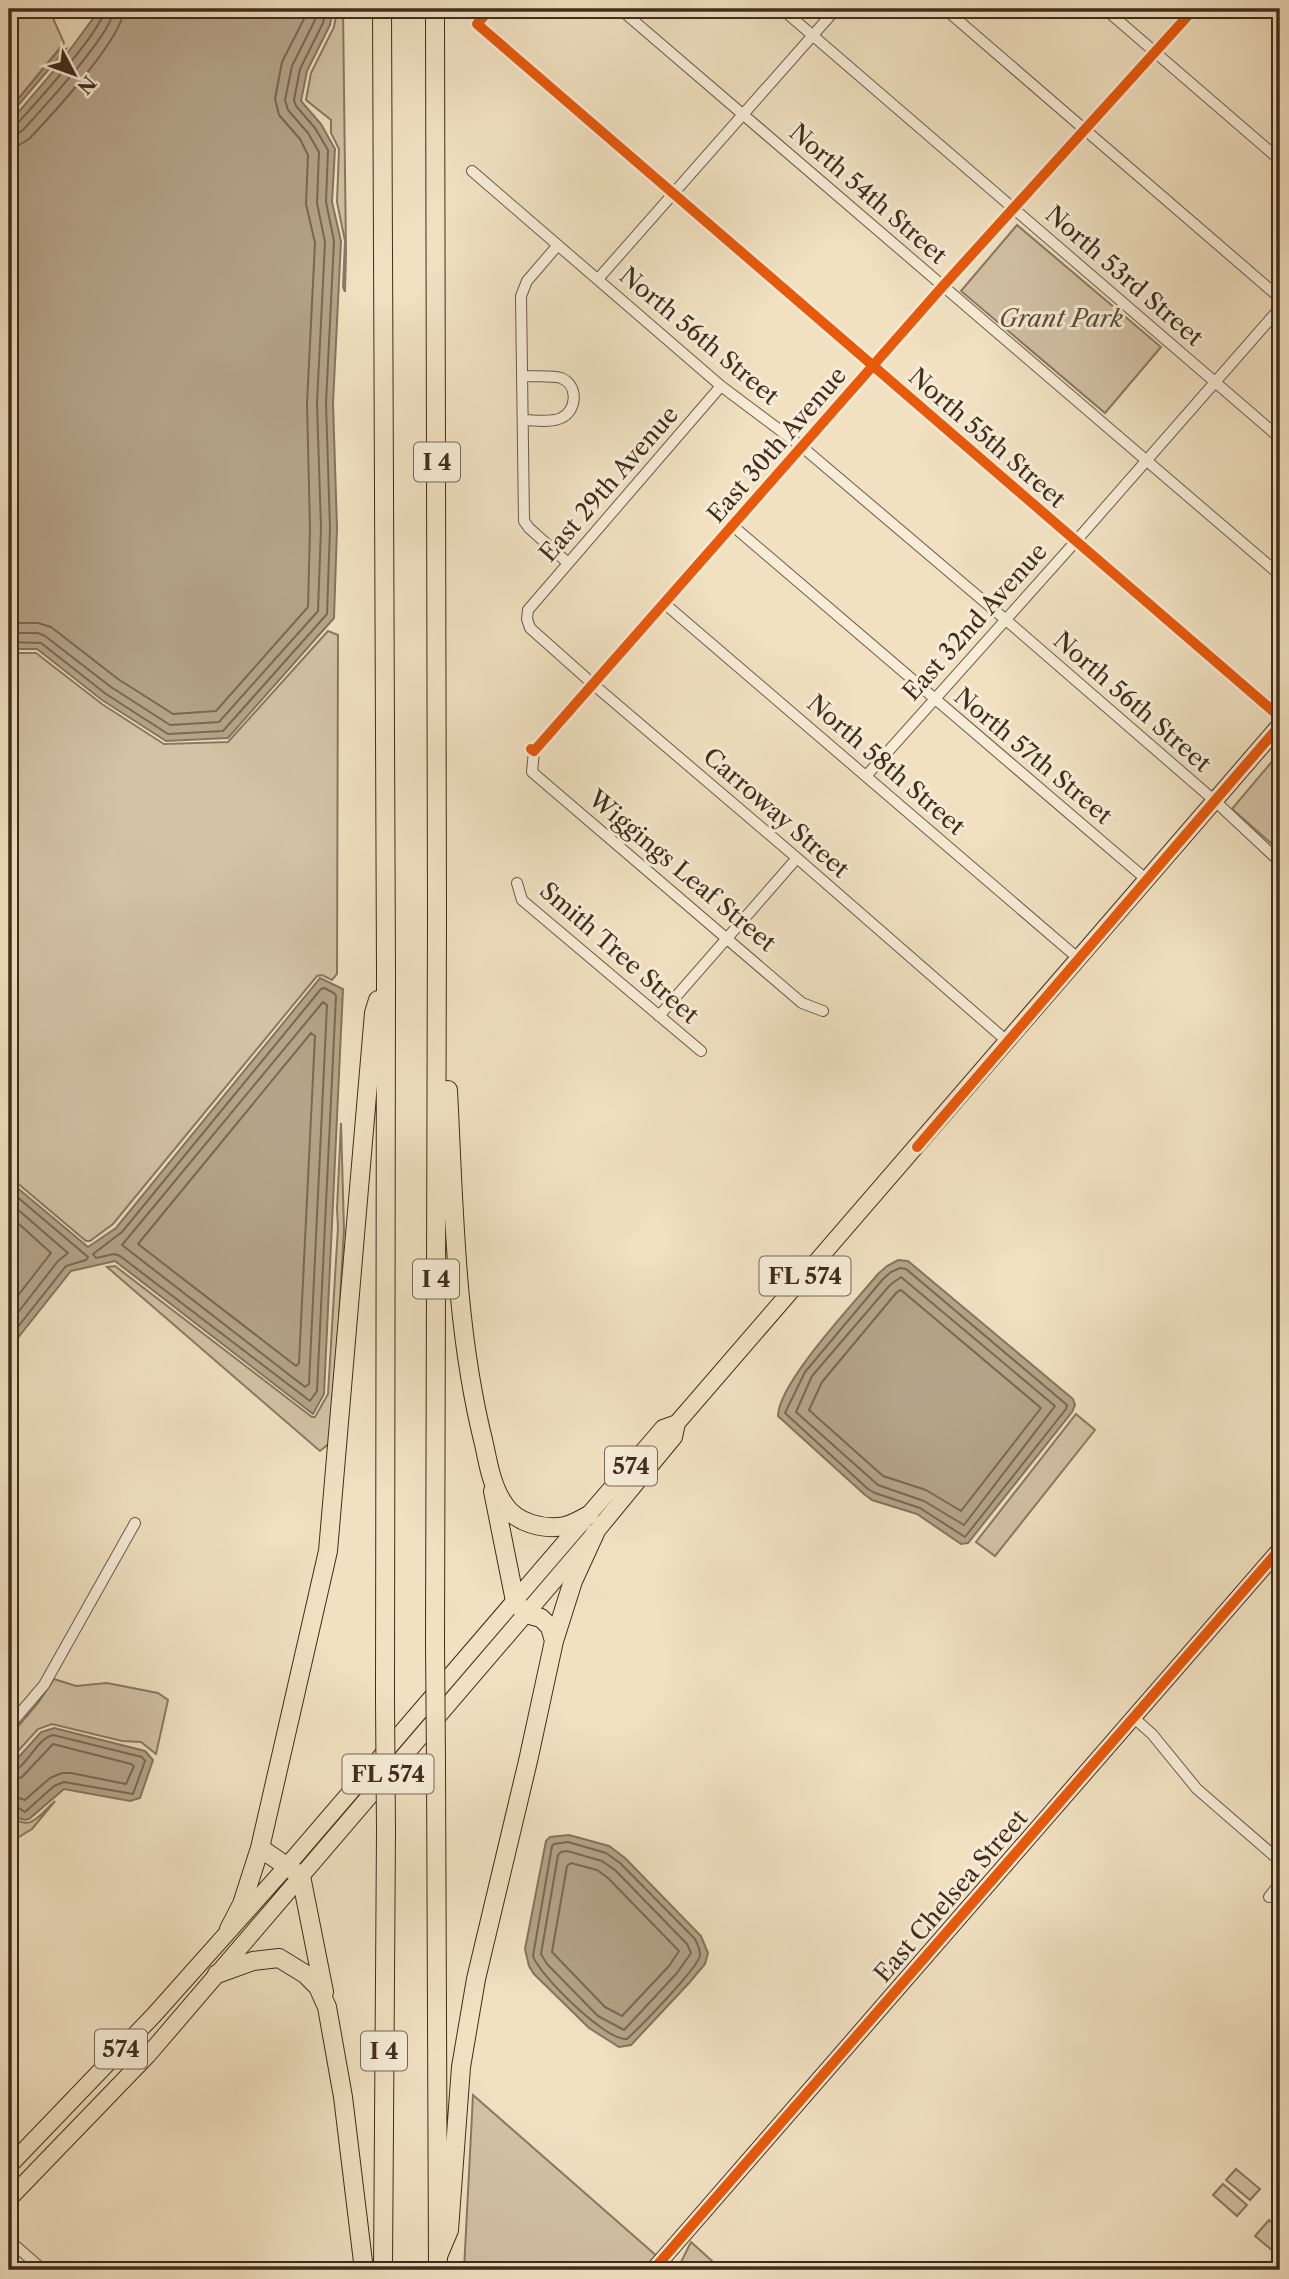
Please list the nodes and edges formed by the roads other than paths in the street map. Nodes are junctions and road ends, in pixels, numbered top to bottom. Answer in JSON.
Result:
{"nodes":[{"id":1,"x":382,"y":9,"type":"edge"},
{"id":2,"x":435,"y":9,"type":"edge"},
{"id":3,"x":490,"y":9,"type":"edge"},
{"id":4,"x":620,"y":9,"type":"edge"},
{"id":5,"x":782,"y":9,"type":"edge"},
{"id":6,"x":836,"y":9,"type":"edge"},
{"id":7,"x":945,"y":9,"type":"edge"},
{"id":8,"x":1105,"y":9,"type":"edge"},
{"id":9,"x":1195,"y":9,"type":"edge"},
{"id":10,"x":1269,"y":9,"type":"edge"},
{"id":11,"x":1280,"y":19,"type":"edge"},
{"id":12,"x":813,"y":35,"type":"junction"},
{"id":13,"x":1155,"y":52,"type":"junction"},
{"id":14,"x":742,"y":114,"type":"junction"},
{"id":15,"x":1085,"y":130,"type":"junction"},
{"id":16,"x":1280,"y":160,"type":"edge"},
{"id":17,"x":472,"y":171,"type":"dead end"},
{"id":18,"x":672,"y":194,"type":"junction"},
{"id":19,"x":1015,"y":209,"type":"junction"},
{"id":20,"x":558,"y":245,"type":"junction"},
{"id":21,"x":598,"y":279,"type":"junction"},
{"id":22,"x":943,"y":286,"type":"junction"},
{"id":23,"x":1280,"y":298,"type":"edge"},
{"id":24,"x":1280,"y":309,"type":"edge"},
{"id":25,"x":873,"y":367,"type":"junction"},
{"id":26,"x":522,"y":376,"type":"junction"},
{"id":27,"x":1215,"y":382,"type":"junction"},
{"id":28,"x":722,"y":386,"type":"junction"},
{"id":29,"x":523,"y":419,"type":"junction"},
{"id":30,"x":1280,"y":438,"type":"edge"},
{"id":31,"x":801,"y":446,"type":"junction"},
{"id":32,"x":1145,"y":461,"type":"junction"},
{"id":33,"x":734,"y":527,"type":"junction"},
{"id":34,"x":1076,"y":541,"type":"junction"},
{"id":35,"x":568,"y":563,"type":"junction"},
{"id":36,"x":1280,"y":575,"type":"edge"},
{"id":37,"x":664,"y":604,"type":"junction"},
{"id":38,"x":528,"y":610,"type":"joint"},
{"id":39,"x":1006,"y":620,"type":"junction"},
{"id":40,"x":594,"y":685,"type":"junction"},
{"id":41,"x":934,"y":698,"type":"junction"},
{"id":42,"x":1280,"y":718,"type":"edge"},
{"id":43,"x":1280,"y":725,"type":"edge"},
{"id":44,"x":532,"y":750,"type":"joint"},
{"id":45,"x":867,"y":775,"type":"junction"},
{"id":46,"x":1215,"y":800,"type":"junction"},
{"id":47,"x":797,"y":858,"type":"junction"},
{"id":48,"x":1280,"y":862,"type":"edge"},
{"id":49,"x":1147,"y":880,"type":"junction"},
{"id":50,"x":517,"y":883,"type":"dead end"},
{"id":51,"x":437,"y":915,"type":"junction"},
{"id":52,"x":728,"y":937,"type":"junction"},
{"id":53,"x":1079,"y":959,"type":"junction"},
{"id":54,"x":386,"y":974,"type":"junction"},
{"id":55,"x":823,"y":1011,"type":"dead end"},
{"id":56,"x":659,"y":1016,"type":"junction"},
{"id":57,"x":1008,"y":1042,"type":"junction"},
{"id":58,"x":701,"y":1051,"type":"dead end"},
{"id":59,"x":478,"y":1420,"type":"junction"},
{"id":60,"x":677,"y":1423,"type":"joint"},
{"id":61,"x":135,"y":1523,"type":"dead end"},
{"id":62,"x":592,"y":1524,"type":"junction"},
{"id":63,"x":1280,"y":1549,"type":"edge"},
{"id":64,"x":521,"y":1607,"type":"junction"},
{"id":65,"x":554,"y":1641,"type":"junction"},
{"id":66,"x":1135,"y":1718,"type":"junction"},
{"id":67,"x":9,"y":1726,"type":"edge"},
{"id":68,"x":260,"y":1848,"type":"junction"},
{"id":69,"x":1280,"y":1861,"type":"edge"},
{"id":70,"x":293,"y":1872,"type":"junction"},
{"id":71,"x":1280,"y":1883,"type":"edge"},
{"id":72,"x":1269,"y":1897,"type":"dead end"},
{"id":73,"x":229,"y":1929,"type":"junction"},
{"id":74,"x":218,"y":1974,"type":"junction"},
{"id":75,"x":327,"y":2007,"type":"junction"},
{"id":76,"x":9,"y":2166,"type":"edge"},
{"id":77,"x":9,"y":2199,"type":"edge"},
{"id":78,"x":9,"y":2240,"type":"edge"},
{"id":79,"x":438,"y":2263,"type":"edge"},
{"id":80,"x":43,"y":2270,"type":"edge"},
{"id":81,"x":364,"y":2270,"type":"edge"},
{"id":82,"x":383,"y":2270,"type":"edge"},
{"id":83,"x":653,"y":2270,"type":"edge"}],
"edges":[{"from":1,"to":54,"type":"highway","number":"I 4"},
{"from":2,"to":51,"type":"highway","number":"I 4"},
{"from":3,"to":18,"type":"street","name":"North 55th Street"},
{"from":4,"to":14,"type":"street","name":"North 54th Street"},
{"from":5,"to":12,"type":"street","name":"North 53rd Street"},
{"from":6,"to":12,"type":"street"},
{"from":7,"to":15,"type":"street"},
{"from":8,"to":13,"type":"street"},
{"from":9,"to":13,"type":"street","name":"East 30th Avenue"},
{"from":10,"to":11,"type":"street"},
{"from":12,"to":14,"type":"street"},
{"from":12,"to":19,"type":"street","name":"North 53rd Street"},
{"from":13,"to":15,"type":"street","name":"East 30th Avenue"},
{"from":13,"to":16,"type":"street"},
{"from":14,"to":18,"type":"street"},
{"from":14,"to":22,"type":"street","name":"North 54th Street"},
{"from":15,"to":19,"type":"street","name":"East 30th Avenue"},
{"from":15,"to":23,"type":"street"},
{"from":17,"to":20,"type":"street","name":"North 56th Street"},
{"from":18,"to":21,"type":"street"},
{"from":18,"to":25,"type":"street","name":"North 55th Street"},
{"from":19,"to":22,"type":"street","name":"East 30th Avenue"},
{"from":19,"to":27,"type":"street","name":"North 53rd Street"},
{"from":20,"to":21,"type":"street","name":"North 56th Street"},
{"from":20,"to":26,"type":"street"},
{"from":21,"to":28,"type":"street","name":"North 56th Street"},
{"from":22,"to":25,"type":"street","name":"East 30th Avenue"},
{"from":22,"to":32,"type":"street","name":"North 54th Street"},
{"from":24,"to":27,"type":"street","name":"East 32nd Avenue"},
{"from":25,"to":31,"type":"street","name":"East 30th Avenue"},
{"from":25,"to":34,"type":"street","name":"North 55th Street"},
{"from":26,"to":29,"type":"street"},
{"from":26,"to":29,"type":"street"},
{"from":27,"to":30,"type":"street","name":"North 53rd Street"},
{"from":27,"to":32,"type":"street","name":"East 32nd Avenue"},
{"from":28,"to":31,"type":"street","name":"North 56th Street"},
{"from":28,"to":35,"type":"street","name":"East 29th Avenue"},
{"from":29,"to":35,"type":"street"},
{"from":31,"to":33,"type":"street","name":"East 30th Avenue"},
{"from":31,"to":39,"type":"street","name":"North 56th Street"},
{"from":32,"to":34,"type":"street","name":"East 32nd Avenue"},
{"from":32,"to":36,"type":"street","name":"North 54th Street"},
{"from":33,"to":37,"type":"street","name":"East 30th Avenue"},
{"from":33,"to":41,"type":"street","name":"North 57th Street"},
{"from":34,"to":39,"type":"street","name":"East 32nd Avenue"},
{"from":34,"to":42,"type":"street","name":"North 55th Street"},
{"from":35,"to":38,"type":"street","name":"East 29th Avenue"},
{"from":37,"to":40,"type":"street","name":"East 30th Avenue"},
{"from":37,"to":45,"type":"street","name":"North 58th Street"},
{"from":38,"to":40,"type":"street","name":"Carroway Street"},
{"from":39,"to":41,"type":"street","name":"East 32nd Avenue"},
{"from":39,"to":46,"type":"street","name":"North 56th Street"},
{"from":40,"to":44,"type":"street","name":"East 30th Avenue"},
{"from":40,"to":47,"type":"street","name":"Carroway Street"},
{"from":41,"to":45,"type":"street","name":"East 32nd Avenue"},
{"from":41,"to":49,"type":"street","name":"North 57th Street"},
{"from":43,"to":46,"type":"main road","number":"FL 574"},
{"from":44,"to":52,"type":"street","name":"Wiggings Leaf Street"},
{"from":45,"to":53,"type":"street","name":"North 58th Street"},
{"from":46,"to":48,"type":"street","name":"North 56th Street"},
{"from":46,"to":49,"type":"main road","number":"FL 574"},
{"from":47,"to":52,"type":"street"},
{"from":47,"to":57,"type":"street","name":"Carroway Street"},
{"from":49,"to":53,"type":"main road","number":"FL 574"},
{"from":50,"to":56,"type":"street","name":"Smith Tree Street"},
{"from":51,"to":59,"type":"highway"},
{"from":51,"to":79,"type":"highway","number":"I 4","bridge":true},
{"from":52,"to":55,"type":"street","name":"Wiggings Leaf Street"},
{"from":52,"to":56,"type":"street"},
{"from":53,"to":57,"type":"main road","number":"FL 574"},
{"from":54,"to":68,"type":"highway"},
{"from":54,"to":82,"type":"highway","number":"I 4","bridge":true},
{"from":56,"to":58,"type":"street","name":"Smith Tree Street"},
{"from":57,"to":60,"type":"main road","number":"FL 574"},
{"from":59,"to":62,"type":"highway"},
{"from":59,"to":64,"type":"highway"},
{"from":60,"to":62,"type":"main road","number":"574"},
{"from":61,"to":67,"type":"street"},
{"from":62,"to":64,"type":"main road","number":"574"},
{"from":62,"to":65,"type":"highway"},
{"from":63,"to":66,"type":"street","name":"East Chelsea Street"},
{"from":64,"to":65,"type":"highway"},
{"from":64,"to":70,"type":"main road","number":"574"},
{"from":65,"to":79,"type":"highway"},
{"from":66,"to":69,"type":"street"},
{"from":66,"to":83,"type":"street","name":"East Chelsea Street"},
{"from":68,"to":70,"type":"highway"},
{"from":68,"to":73,"type":"highway"},
{"from":70,"to":73,"type":"main road","number":"574"},
{"from":70,"to":74,"type":"main road"},
{"from":70,"to":75,"type":"highway"},
{"from":71,"to":72,"type":"street"},
{"from":73,"to":76,"type":"main road","number":"574"},
{"from":74,"to":75,"type":"highway"},
{"from":74,"to":77,"type":"main road"},
{"from":75,"to":81,"type":"highway"},
{"from":78,"to":80,"type":"street"}]}
